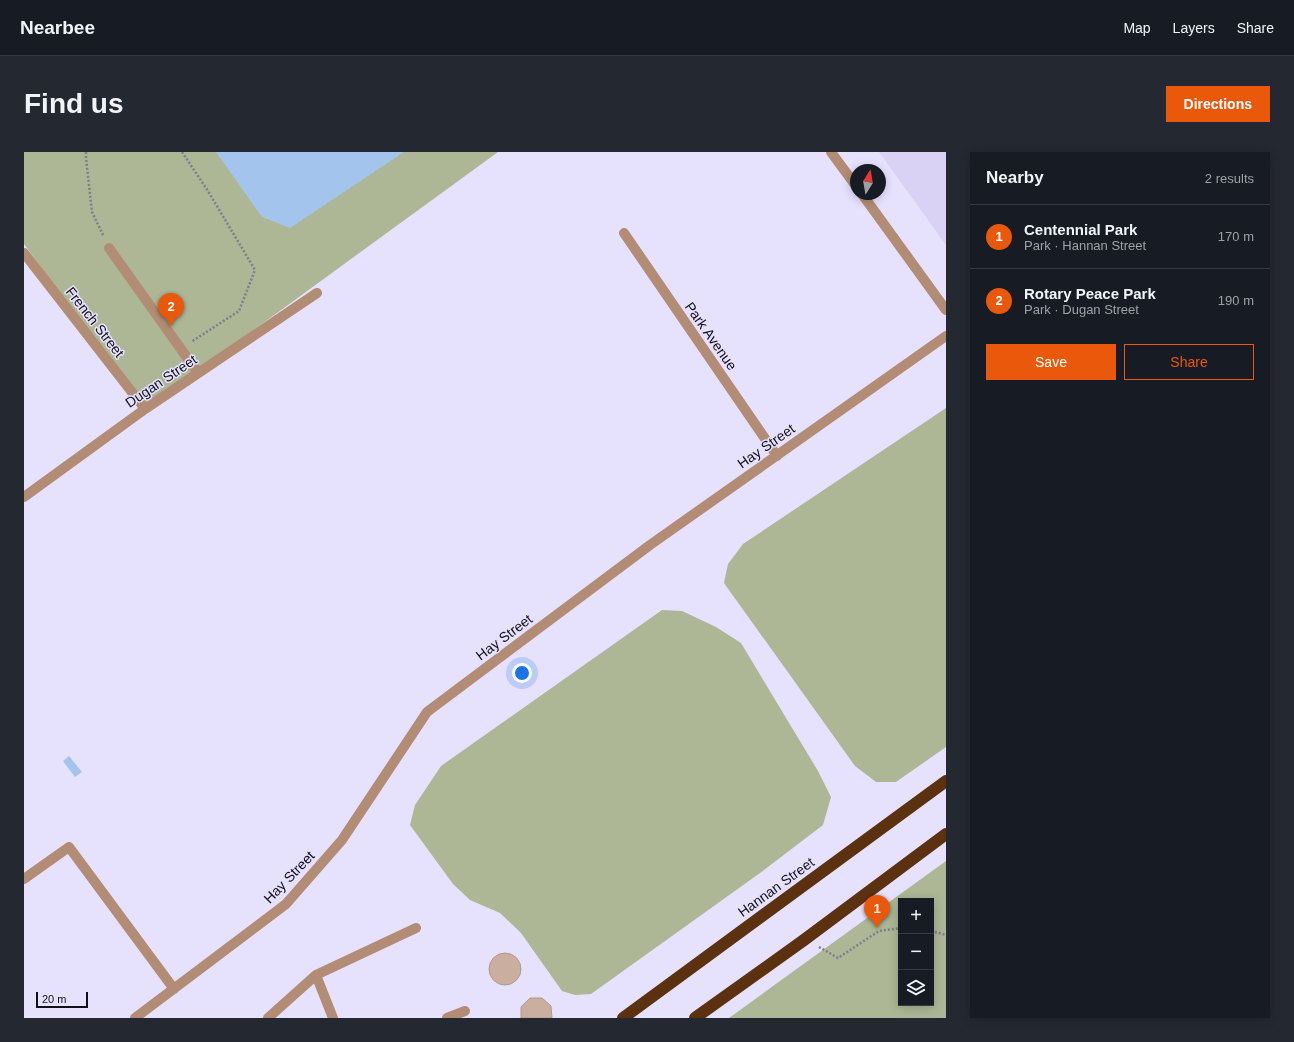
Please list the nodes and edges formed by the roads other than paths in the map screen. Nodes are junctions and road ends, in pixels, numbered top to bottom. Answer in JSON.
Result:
{"nodes":[{"id":1,"x":831,"y":152,"type":"edge"},
{"id":2,"x":850,"y":178,"type":"edge"},
{"id":3,"x":866,"y":200,"type":"edge"},
{"id":4,"x":624,"y":232,"type":"dead end"},
{"id":5,"x":109,"y":248,"type":"road end"},
{"id":6,"x":24,"y":253,"type":"edge"},
{"id":7,"x":317,"y":293,"type":"dead end"},
{"id":8,"x":946,"y":310,"type":"edge"},
{"id":9,"x":946,"y":336,"type":"edge"},
{"id":10,"x":198,"y":373,"type":"junction"},
{"id":11,"x":145,"y":408,"type":"junction"},
{"id":12,"x":777,"y":456,"type":"junction"},
{"id":13,"x":24,"y":497,"type":"edge"},
{"id":14,"x":946,"y":781,"type":"edge"},
{"id":15,"x":946,"y":834,"type":"edge"},
{"id":16,"x":24,"y":878,"type":"edge"},
{"id":17,"x":416,"y":928,"type":"dead end"},
{"id":18,"x":316,"y":975,"type":"junction"},
{"id":19,"x":174,"y":989,"type":"junction"},
{"id":20,"x":465,"y":1011,"type":"dead end"},
{"id":21,"x":135,"y":1018,"type":"edge"},
{"id":22,"x":268,"y":1018,"type":"edge"},
{"id":23,"x":333,"y":1018,"type":"edge"},
{"id":24,"x":447,"y":1018,"type":"edge"},
{"id":25,"x":623,"y":1018,"type":"edge"},
{"id":26,"x":695,"y":1018,"type":"edge"}],
"edges":[{"from":1,"to":2,"type":"street"},
{"from":3,"to":8,"type":"street"},
{"from":4,"to":12,"type":"street","name":"Park Avenue"},
{"from":5,"to":10,"type":"street"},
{"from":6,"to":11,"type":"street","name":"French Street"},
{"from":7,"to":10,"type":"street","name":"Dugan Street"},
{"from":9,"to":12,"type":"street","name":"Hay Street"},
{"from":10,"to":11,"type":"street","name":"Dugan Street"},
{"from":11,"to":13,"type":"street","name":"Dugan Street"},
{"from":12,"to":19,"type":"street","name":"Hay Street"},
{"from":14,"to":25,"type":"highway","name":"Hannan Street"},
{"from":15,"to":26,"type":"highway"},
{"from":16,"to":19,"type":"street"},
{"from":17,"to":18,"type":"street"},
{"from":18,"to":22,"type":"street"},
{"from":18,"to":23,"type":"street"},
{"from":19,"to":21,"type":"street","name":"Hay Street"},
{"from":20,"to":24,"type":"street"}]}
